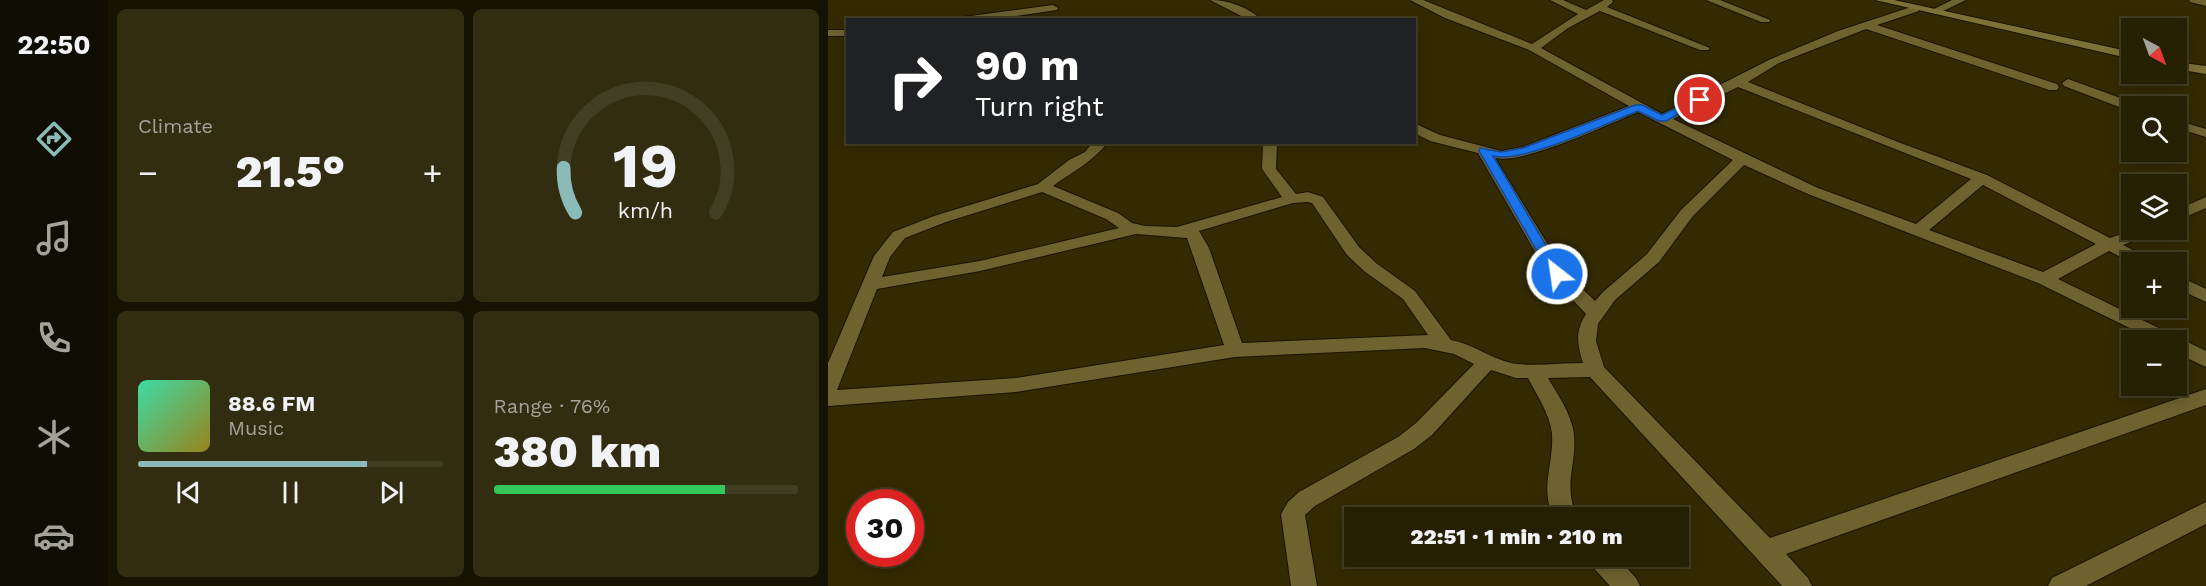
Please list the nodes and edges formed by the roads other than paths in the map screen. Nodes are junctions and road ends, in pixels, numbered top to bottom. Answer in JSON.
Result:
{"nodes":[{"id":1,"x":1215,"y":0,"type":"edge"},
{"id":2,"x":1555,"y":0,"type":"edge"},
{"id":3,"x":1612,"y":0,"type":"edge"},
{"id":4,"x":1711,"y":0,"type":"edge"},
{"id":5,"x":1880,"y":0,"type":"edge"},
{"id":6,"x":1961,"y":0,"type":"edge"},
{"id":7,"x":2194,"y":0,"type":"edge"},
{"id":8,"x":1420,"y":1,"type":"edge"},
{"id":9,"x":2206,"y":3,"type":"edge"},
{"id":10,"x":1052,"y":4,"type":"edge"},
{"id":11,"x":1599,"y":7,"type":"junction"},
{"id":12,"x":1915,"y":9,"type":"junction"},
{"id":13,"x":1933,"y":12,"type":"junction"},
{"id":14,"x":1587,"y":14,"type":"junction"},
{"id":15,"x":974,"y":18,"type":"edge"},
{"id":16,"x":1254,"y":18,"type":"edge"},
{"id":17,"x":1765,"y":20,"type":"dead end"},
{"id":18,"x":1866,"y":25,"type":"junction"},
{"id":19,"x":828,"y":33,"type":"edge"},
{"id":20,"x":846,"y":33,"type":"edge"},
{"id":21,"x":1533,"y":48,"type":"junction"},
{"id":22,"x":1704,"y":48,"type":"dead end"},
{"id":23,"x":2121,"y":54,"type":"edge"},
{"id":24,"x":2187,"y":67,"type":"edge"},
{"id":25,"x":2206,"y":70,"type":"edge"},
{"id":26,"x":1738,"y":82,"type":"junction"},
{"id":27,"x":2068,"y":82,"type":"dead end"},
{"id":28,"x":2053,"y":87,"type":"dead end"},
{"id":29,"x":2121,"y":103,"type":"edge"},
{"id":30,"x":1639,"y":107,"type":"junction"},
{"id":31,"x":1662,"y":119,"type":"junction"},
{"id":32,"x":2187,"y":127,"type":"edge"},
{"id":33,"x":1416,"y":128,"type":"edge"},
{"id":34,"x":2206,"y":133,"type":"edge"},
{"id":35,"x":1099,"y":144,"type":"edge"},
{"id":36,"x":1270,"y":144,"type":"edge"},
{"id":37,"x":1484,"y":151,"type":"junction"},
{"id":38,"x":1742,"y":159,"type":"junction"},
{"id":39,"x":1982,"y":178,"type":"junction"},
{"id":40,"x":1043,"y":187,"type":"junction"},
{"id":41,"x":1292,"y":199,"type":"junction"},
{"id":42,"x":2206,"y":202,"type":"edge"},
{"id":43,"x":2187,"y":211,"type":"edge"},
{"id":44,"x":1136,"y":229,"type":"junction"},
{"id":45,"x":1919,"y":230,"type":"junction"},
{"id":46,"x":1177,"y":232,"type":"junction"},
{"id":47,"x":2121,"y":240,"type":"edge"},
{"id":48,"x":2109,"y":244,"type":"junction"},
{"id":49,"x":2124,"y":252,"type":"edge"},
{"id":50,"x":2043,"y":279,"type":"junction"},
{"id":51,"x":870,"y":285,"type":"junction"},
{"id":52,"x":2187,"y":286,"type":"edge"},
{"id":53,"x":2206,"y":296,"type":"edge"},
{"id":54,"x":1596,"y":313,"type":"junction"},
{"id":55,"x":2148,"y":330,"type":"edge"},
{"id":56,"x":1444,"y":344,"type":"junction"},
{"id":57,"x":1235,"y":350,"type":"junction"},
{"id":58,"x":2187,"y":350,"type":"edge"},
{"id":59,"x":2206,"y":360,"type":"edge"},
{"id":60,"x":1487,"y":362,"type":"junction"},
{"id":61,"x":1595,"y":370,"type":"junction"},
{"id":62,"x":1534,"y":372,"type":"junction"},
{"id":63,"x":828,"y":387,"type":"edge"},
{"id":64,"x":828,"y":398,"type":"edge"},
{"id":65,"x":2206,"y":398,"type":"edge"},
{"id":66,"x":1562,"y":507,"type":"edge"},
{"id":67,"x":2206,"y":512,"type":"edge"},
{"id":68,"x":1766,"y":550,"type":"junction"},
{"id":69,"x":1609,"y":567,"type":"edge"},
{"id":70,"x":1304,"y":586,"type":"edge"},
{"id":71,"x":1627,"y":586,"type":"edge"},
{"id":72,"x":1799,"y":586,"type":"edge"},
{"id":73,"x":2061,"y":586,"type":"edge"}],
"edges":[{"from":1,"to":16,"type":"street"},
{"from":2,"to":14,"type":"street"},
{"from":3,"to":11,"type":"street"},
{"from":4,"to":17,"type":"street"},
{"from":5,"to":12,"type":"street"},
{"from":6,"to":13,"type":"street"},
{"from":7,"to":9,"type":"street"},
{"from":8,"to":21,"type":"street"},
{"from":10,"to":15,"type":"street"},
{"from":11,"to":14,"type":"street"},
{"from":11,"to":22,"type":"street"},
{"from":12,"to":13,"type":"street"},
{"from":12,"to":18,"type":"street"},
{"from":13,"to":23,"type":"street"},
{"from":14,"to":21,"type":"street"},
{"from":18,"to":26,"type":"street"},
{"from":18,"to":28,"type":"street"},
{"from":19,"to":20,"type":"street"},
{"from":21,"to":30,"type":"street"},
{"from":24,"to":25,"type":"street"},
{"from":26,"to":31,"type":"street"},
{"from":26,"to":39,"type":"street"},
{"from":27,"to":29,"type":"street"},
{"from":30,"to":31,"type":"street"},
{"from":30,"to":37,"type":"street"},
{"from":31,"to":38,"type":"street"},
{"from":32,"to":34,"type":"street"},
{"from":33,"to":37,"type":"street"},
{"from":35,"to":40,"type":"street"},
{"from":36,"to":41,"type":"street"},
{"from":37,"to":54,"type":"street"},
{"from":38,"to":45,"type":"street"},
{"from":38,"to":54,"type":"street"},
{"from":39,"to":45,"type":"street"},
{"from":39,"to":48,"type":"street"},
{"from":40,"to":44,"type":"street"},
{"from":40,"to":51,"type":"street"},
{"from":41,"to":46,"type":"street"},
{"from":41,"to":56,"type":"street"},
{"from":42,"to":43,"type":"street"},
{"from":44,"to":46,"type":"street"},
{"from":44,"to":51,"type":"street"},
{"from":45,"to":50,"type":"street"},
{"from":46,"to":57,"type":"street"},
{"from":47,"to":48,"type":"street"},
{"from":48,"to":49,"type":"street"},
{"from":48,"to":50,"type":"street"},
{"from":50,"to":55,"type":"street"},
{"from":51,"to":63,"type":"street"},
{"from":52,"to":53,"type":"street"},
{"from":54,"to":61,"type":"street"},
{"from":56,"to":57,"type":"street"},
{"from":56,"to":60,"type":"street"},
{"from":57,"to":64,"type":"street"},
{"from":58,"to":59,"type":"street"},
{"from":60,"to":62,"type":"street"},
{"from":60,"to":70,"type":"street"},
{"from":61,"to":62,"type":"street"},
{"from":61,"to":68,"type":"street"},
{"from":62,"to":66,"type":"street"},
{"from":65,"to":68,"type":"street"},
{"from":67,"to":73,"type":"street"},
{"from":68,"to":72,"type":"street"},
{"from":69,"to":71,"type":"street"}]}
